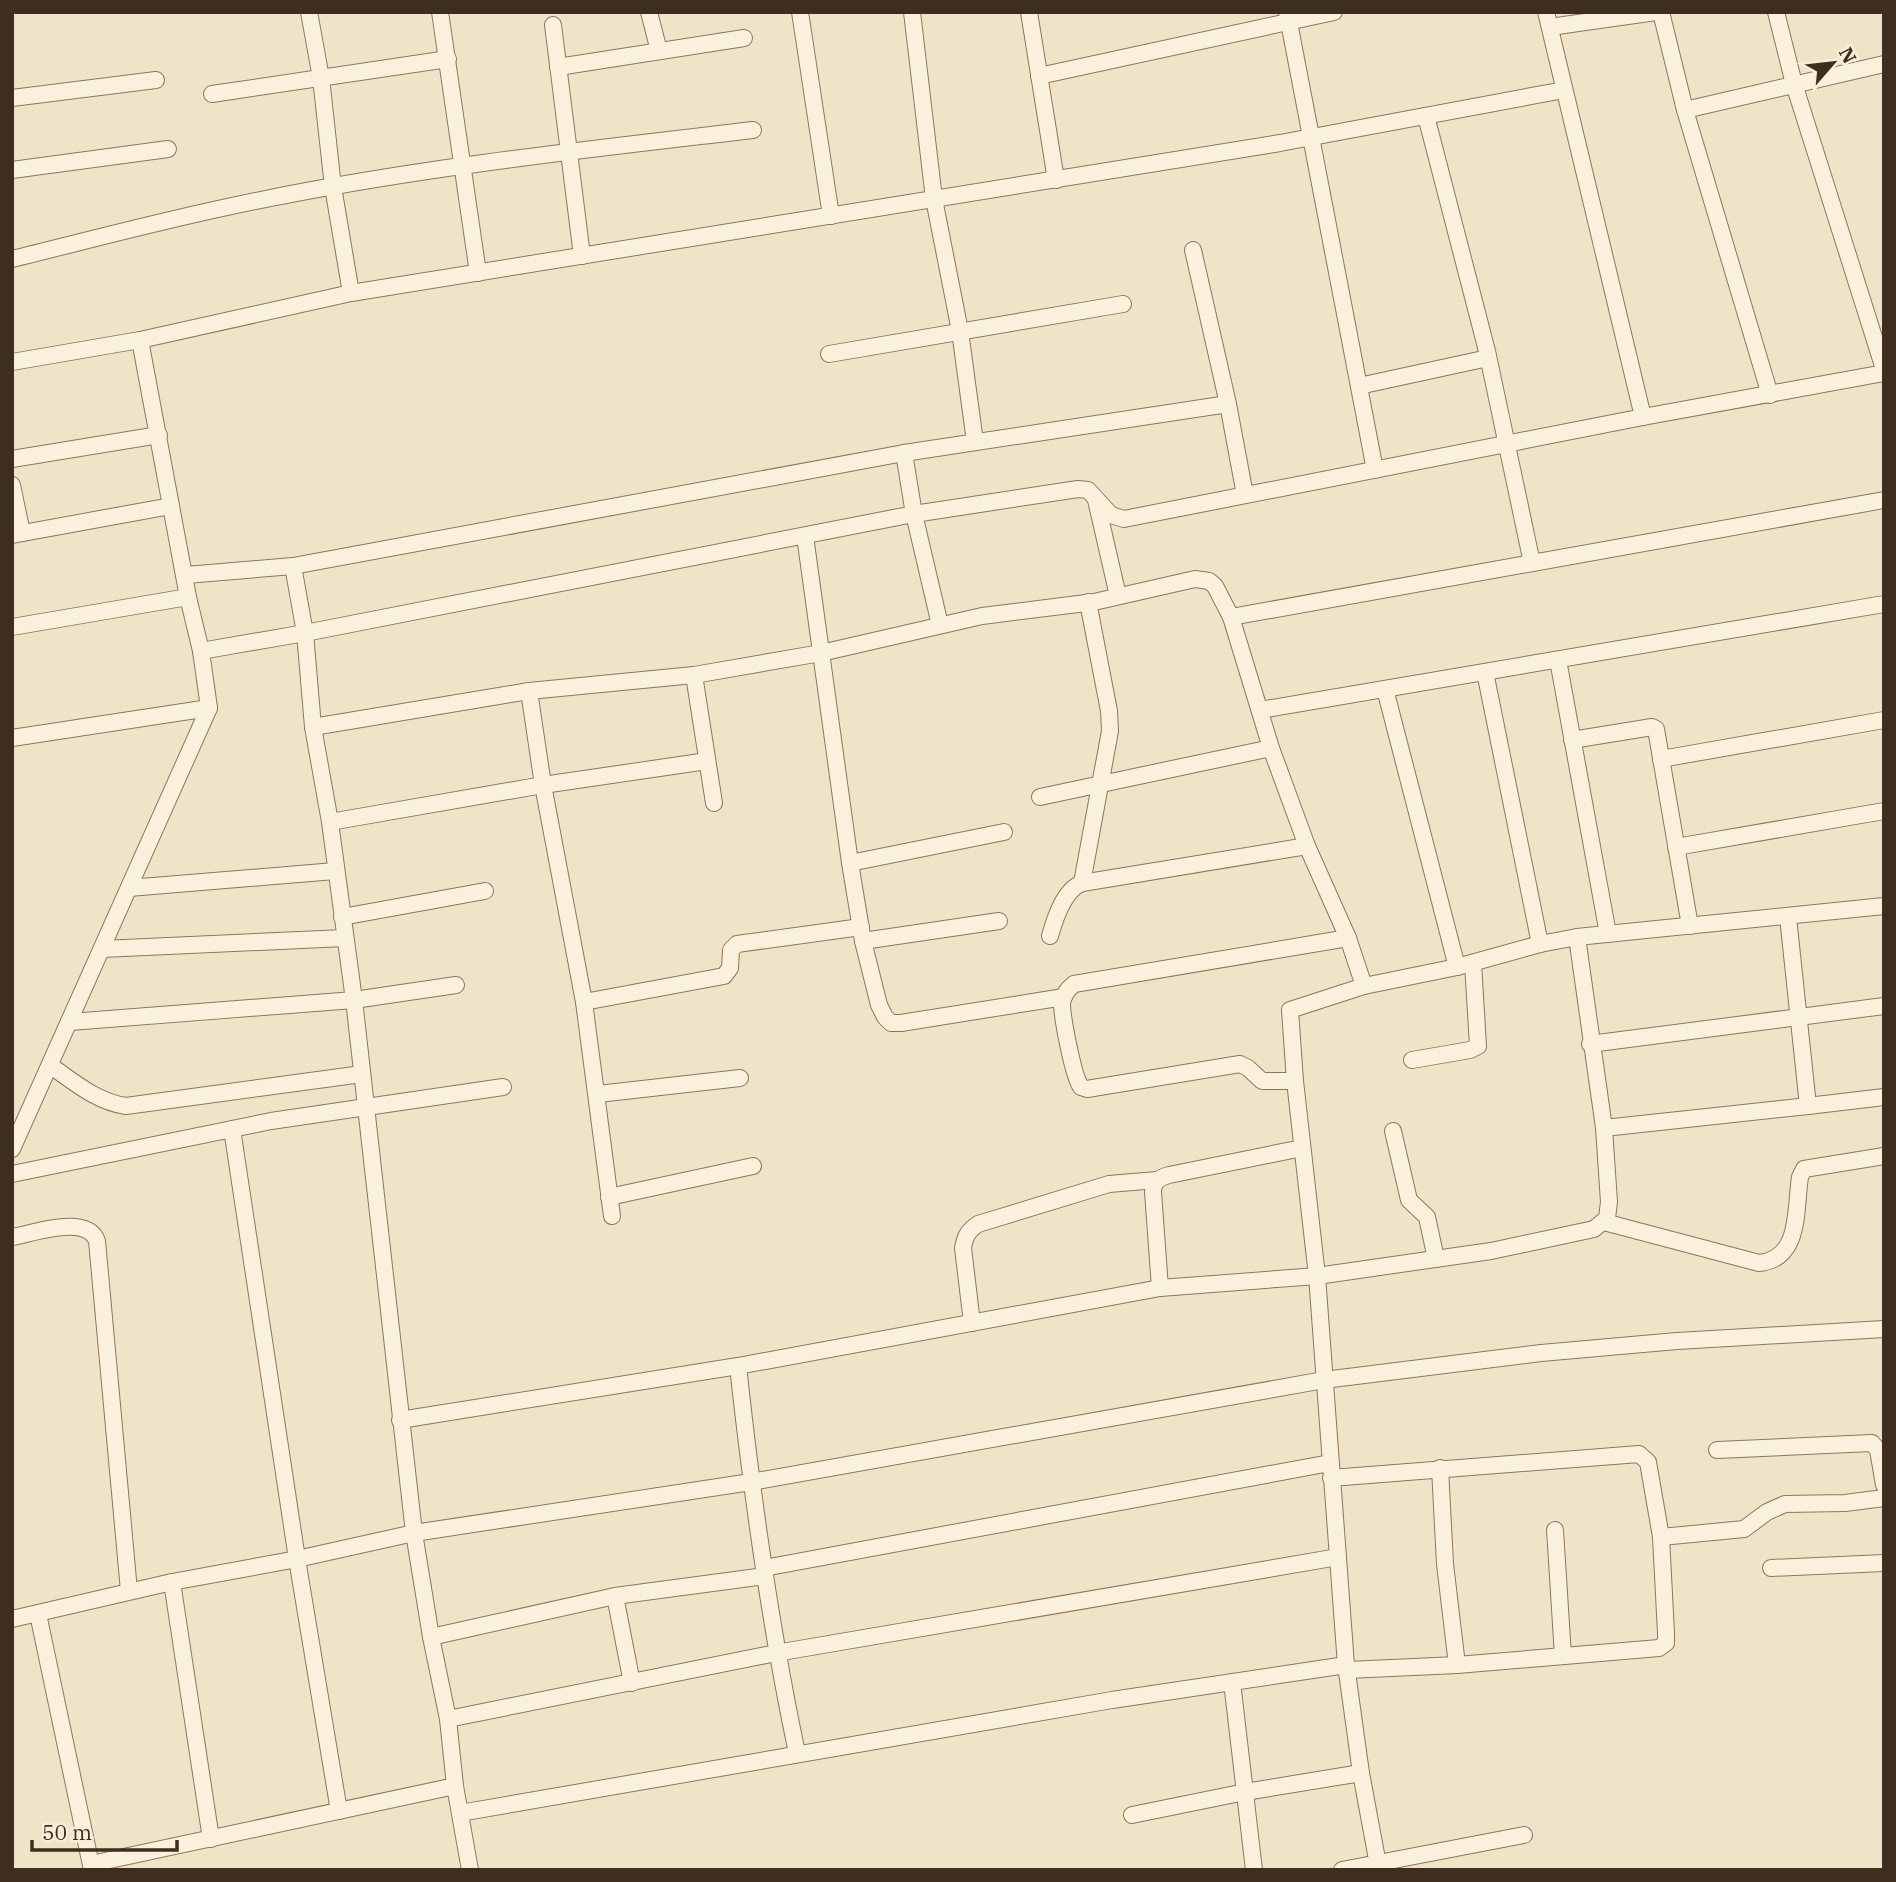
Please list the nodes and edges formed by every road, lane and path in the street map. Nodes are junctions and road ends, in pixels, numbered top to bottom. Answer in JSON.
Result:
{"nodes":[{"id":1,"x":309,"y":12,"type":"edge"},
{"id":2,"x":440,"y":12,"type":"edge"},
{"id":3,"x":649,"y":12,"type":"edge"},
{"id":4,"x":800,"y":12,"type":"edge"},
{"id":5,"x":912,"y":12,"type":"edge"},
{"id":6,"x":1029,"y":12,"type":"edge"},
{"id":7,"x":1334,"y":12,"type":"edge"},
{"id":8,"x":1656,"y":12,"type":"edge"},
{"id":9,"x":1661,"y":12,"type":"edge"},
{"id":10,"x":1776,"y":12,"type":"edge"},
{"id":11,"x":1288,"y":17,"type":"edge"},
{"id":12,"x":1548,"y":20,"type":"edge"},
{"id":13,"x":553,"y":24,"type":"dead end"},
{"id":14,"x":744,"y":38,"type":"dead end"},
{"id":15,"x":659,"y":51,"type":"junction"},
{"id":16,"x":449,"y":59,"type":"junction"},
{"id":17,"x":1884,"y":64,"type":"edge"},
{"id":18,"x":558,"y":67,"type":"junction"},
{"id":19,"x":1039,"y":76,"type":"junction"},
{"id":20,"x":321,"y":78,"type":"junction"},
{"id":21,"x":156,"y":80,"type":"dead end"},
{"id":22,"x":1794,"y":84,"type":"junction"},
{"id":23,"x":1563,"y":90,"type":"junction"},
{"id":24,"x":212,"y":94,"type":"dead end"},
{"id":25,"x":12,"y":98,"type":"edge"},
{"id":26,"x":1685,"y":110,"type":"junction"},
{"id":27,"x":1426,"y":116,"type":"junction"},
{"id":28,"x":752,"y":130,"type":"dead end"},
{"id":29,"x":1312,"y":138,"type":"junction"},
{"id":30,"x":169,"y":149,"type":"dead end"},
{"id":31,"x":569,"y":151,"type":"junction"},
{"id":32,"x":464,"y":167,"type":"junction"},
{"id":33,"x":12,"y":170,"type":"edge"},
{"id":34,"x":1056,"y":180,"type":"junction"},
{"id":35,"x":333,"y":187,"type":"junction"},
{"id":36,"x":934,"y":199,"type":"junction"},
{"id":37,"x":831,"y":216,"type":"junction"},
{"id":38,"x":1193,"y":250,"type":"dead end"},
{"id":39,"x":582,"y":256,"type":"junction"},
{"id":40,"x":12,"y":259,"type":"edge"},
{"id":41,"x":478,"y":273,"type":"junction"},
{"id":42,"x":351,"y":293,"type":"junction"},
{"id":43,"x":1123,"y":304,"type":"dead end"},
{"id":44,"x":960,"y":331,"type":"junction"},
{"id":45,"x":139,"y":340,"type":"junction"},
{"id":46,"x":829,"y":354,"type":"dead end"},
{"id":47,"x":1488,"y":358,"type":"junction"},
{"id":48,"x":12,"y":362,"type":"edge"},
{"id":49,"x":1884,"y":371,"type":"edge"},
{"id":50,"x":1359,"y":386,"type":"junction"},
{"id":51,"x":1770,"y":395,"type":"junction"},
{"id":52,"x":1228,"y":404,"type":"junction"},
{"id":53,"x":1643,"y":417,"type":"junction"},
{"id":54,"x":159,"y":435,"type":"junction"},
{"id":55,"x":975,"y":442,"type":"junction"},
{"id":56,"x":1506,"y":445,"type":"junction"},
{"id":57,"x":904,"y":453,"type":"junction"},
{"id":58,"x":12,"y":459,"type":"edge"},
{"id":59,"x":1375,"y":470,"type":"junction"},
{"id":60,"x":12,"y":485,"type":"edge"},
{"id":61,"x":1245,"y":495,"type":"junction"},
{"id":62,"x":1095,"y":498,"type":"junction"},
{"id":63,"x":1884,"y":500,"type":"edge"},
{"id":64,"x":171,"y":506,"type":"junction"},
{"id":65,"x":914,"y":514,"type":"junction"},
{"id":66,"x":17,"y":534,"type":"edge"},
{"id":67,"x":805,"y":536,"type":"junction"},
{"id":68,"x":1532,"y":563,"type":"junction"},
{"id":69,"x":293,"y":566,"type":"junction"},
{"id":70,"x":186,"y":575,"type":"junction"},
{"id":71,"x":1118,"y":596,"type":"junction"},
{"id":72,"x":188,"y":597,"type":"junction"},
{"id":73,"x":1088,"y":602,"type":"junction"},
{"id":74,"x":1884,"y":604,"type":"edge"},
{"id":75,"x":1231,"y":617,"type":"junction"},
{"id":76,"x":940,"y":625,"type":"junction"},
{"id":77,"x":12,"y":626,"type":"edge"},
{"id":78,"x":304,"y":633,"type":"junction"},
{"id":79,"x":201,"y":651,"type":"junction"},
{"id":80,"x":821,"y":653,"type":"junction"},
{"id":81,"x":1558,"y":660,"type":"junction"},
{"id":82,"x":1485,"y":672,"type":"junction"},
{"id":83,"x":694,"y":675,"type":"junction"},
{"id":84,"x":1385,"y":689,"type":"junction"},
{"id":85,"x":529,"y":691,"type":"junction"},
{"id":86,"x":209,"y":708,"type":"junction"},
{"id":87,"x":1260,"y":710,"type":"junction"},
{"id":88,"x":1884,"y":720,"type":"edge"},
{"id":89,"x":313,"y":727,"type":"junction"},
{"id":90,"x":12,"y":738,"type":"edge"},
{"id":91,"x":1572,"y":740,"type":"junction"},
{"id":92,"x":1271,"y":748,"type":"junction"},
{"id":93,"x":1661,"y":759,"type":"junction"},
{"id":94,"x":707,"y":761,"type":"junction"},
{"id":95,"x":1100,"y":784,"type":"junction"},
{"id":96,"x":543,"y":785,"type":"junction"},
{"id":97,"x":1040,"y":797,"type":"dead end"},
{"id":98,"x":714,"y":803,"type":"dead end"},
{"id":99,"x":1884,"y":811,"type":"edge"},
{"id":100,"x":330,"y":822,"type":"junction"},
{"id":101,"x":1004,"y":832,"type":"dead end"},
{"id":102,"x":1307,"y":846,"type":"junction"},
{"id":103,"x":1676,"y":847,"type":"junction"},
{"id":104,"x":850,"y":863,"type":"junction"},
{"id":105,"x":335,"y":871,"type":"junction"},
{"id":106,"x":1082,"y":883,"type":"junction"},
{"id":107,"x":129,"y":888,"type":"junction"},
{"id":108,"x":485,"y":891,"type":"dead end"},
{"id":109,"x":1884,"y":906,"type":"edge"},
{"id":110,"x":342,"y":917,"type":"junction"},
{"id":111,"x":1788,"y":917,"type":"junction"},
{"id":112,"x":999,"y":921,"type":"dead end"},
{"id":113,"x":1690,"y":926,"type":"junction"},
{"id":114,"x":862,"y":934,"type":"junction"},
{"id":115,"x":1608,"y":934,"type":"junction"},
{"id":116,"x":1050,"y":936,"type":"dead end"},
{"id":117,"x":1577,"y":937,"type":"junction"},
{"id":118,"x":345,"y":938,"type":"junction"},
{"id":119,"x":1348,"y":938,"type":"junction"},
{"id":120,"x":1540,"y":944,"type":"junction"},
{"id":121,"x":102,"y":949,"type":"junction"},
{"id":122,"x":1465,"y":965,"type":"junction"},
{"id":123,"x":456,"y":985,"type":"dead end"},
{"id":124,"x":1364,"y":986,"type":"junction"},
{"id":125,"x":1064,"y":997,"type":"junction"},
{"id":126,"x":354,"y":1000,"type":"junction"},
{"id":127,"x":584,"y":1002,"type":"junction"},
{"id":128,"x":1884,"y":1006,"type":"edge"},
{"id":129,"x":1799,"y":1017,"type":"junction"},
{"id":130,"x":70,"y":1022,"type":"junction"},
{"id":131,"x":1590,"y":1044,"type":"junction"},
{"id":132,"x":1412,"y":1060,"type":"dead end"},
{"id":133,"x":51,"y":1066,"type":"junction"},
{"id":134,"x":362,"y":1074,"type":"junction"},
{"id":135,"x":740,"y":1078,"type":"dead end"},
{"id":136,"x":1295,"y":1081,"type":"junction"},
{"id":137,"x":503,"y":1087,"type":"dead end"},
{"id":138,"x":598,"y":1094,"type":"junction"},
{"id":139,"x":1884,"y":1097,"type":"edge"},
{"id":140,"x":1808,"y":1106,"type":"junction"},
{"id":141,"x":366,"y":1109,"type":"junction"},
{"id":142,"x":1604,"y":1128,"type":"junction"},
{"id":143,"x":232,"y":1129,"type":"junction"},
{"id":144,"x":1393,"y":1131,"type":"dead end"},
{"id":145,"x":1302,"y":1148,"type":"junction"},
{"id":146,"x":12,"y":1149,"type":"edge"},
{"id":147,"x":1884,"y":1156,"type":"edge"},
{"id":148,"x":754,"y":1166,"type":"dead end"},
{"id":149,"x":12,"y":1174,"type":"edge"},
{"id":150,"x":1157,"y":1180,"type":"junction"},
{"id":151,"x":610,"y":1197,"type":"junction"},
{"id":152,"x":612,"y":1216,"type":"dead end"},
{"id":153,"x":1604,"y":1222,"type":"junction"},
{"id":154,"x":12,"y":1237,"type":"edge"},
{"id":155,"x":1436,"y":1259,"type":"junction"},
{"id":156,"x":1317,"y":1276,"type":"junction"},
{"id":157,"x":1160,"y":1288,"type":"junction"},
{"id":158,"x":972,"y":1323,"type":"junction"},
{"id":159,"x":1884,"y":1329,"type":"edge"},
{"id":160,"x":738,"y":1366,"type":"junction"},
{"id":161,"x":1324,"y":1380,"type":"junction"},
{"id":162,"x":400,"y":1420,"type":"junction"},
{"id":163,"x":1717,"y":1450,"type":"dead end"},
{"id":164,"x":1440,"y":1468,"type":"junction"},
{"id":165,"x":1330,"y":1471,"type":"junction"},
{"id":166,"x":751,"y":1482,"type":"junction"},
{"id":167,"x":1884,"y":1485,"type":"edge"},
{"id":168,"x":1884,"y":1498,"type":"edge"},
{"id":169,"x":1555,"y":1530,"type":"dead end"},
{"id":170,"x":414,"y":1533,"type":"junction"},
{"id":171,"x":1661,"y":1536,"type":"junction"},
{"id":172,"x":1338,"y":1558,"type":"junction"},
{"id":173,"x":297,"y":1559,"type":"junction"},
{"id":174,"x":1884,"y":1563,"type":"edge"},
{"id":175,"x":1771,"y":1569,"type":"dead end"},
{"id":176,"x":764,"y":1572,"type":"junction"},
{"id":177,"x":172,"y":1582,"type":"junction"},
{"id":178,"x":128,"y":1591,"type":"junction"},
{"id":179,"x":615,"y":1596,"type":"junction"},
{"id":180,"x":38,"y":1614,"type":"junction"},
{"id":181,"x":12,"y":1619,"type":"edge"},
{"id":182,"x":431,"y":1637,"type":"junction"},
{"id":183,"x":776,"y":1653,"type":"junction"},
{"id":184,"x":1563,"y":1656,"type":"junction"},
{"id":185,"x":1457,"y":1665,"type":"junction"},
{"id":186,"x":1347,"y":1667,"type":"junction"},
{"id":187,"x":1232,"y":1682,"type":"junction"},
{"id":188,"x":632,"y":1683,"type":"junction"},
{"id":189,"x":449,"y":1719,"type":"junction"},
{"id":190,"x":797,"y":1753,"type":"junction"},
{"id":191,"x":1361,"y":1773,"type":"junction"},
{"id":192,"x":455,"y":1786,"type":"junction"},
{"id":193,"x":1245,"y":1792,"type":"junction"},
{"id":194,"x":339,"y":1811,"type":"junction"},
{"id":195,"x":460,"y":1812,"type":"junction"},
{"id":196,"x":1132,"y":1815,"type":"dead end"},
{"id":197,"x":1524,"y":1835,"type":"dead end"},
{"id":198,"x":211,"y":1839,"type":"junction"},
{"id":199,"x":1378,"y":1866,"type":"edge"},
{"id":200,"x":92,"y":1867,"type":"edge"},
{"id":201,"x":470,"y":1870,"type":"edge"},
{"id":202,"x":1254,"y":1870,"type":"edge"},
{"id":203,"x":1342,"y":1870,"type":"edge"}],
"edges":[{"from":1,"to":20,"type":"street"},
{"from":2,"to":16,"type":"street"},
{"from":3,"to":15,"type":"street"},
{"from":4,"to":37,"type":"street"},
{"from":5,"to":36,"type":"street"},
{"from":6,"to":19,"type":"street"},
{"from":7,"to":11,"type":"street"},
{"from":8,"to":12,"type":"street"},
{"from":9,"to":26,"type":"street"},
{"from":10,"to":22,"type":"street"},
{"from":11,"to":19,"type":"street"},
{"from":11,"to":29,"type":"street"},
{"from":12,"to":23,"type":"street"},
{"from":13,"to":18,"type":"street"},
{"from":14,"to":15,"type":"street"},
{"from":15,"to":18,"type":"street"},
{"from":16,"to":20,"type":"street"},
{"from":16,"to":32,"type":"street"},
{"from":17,"to":22,"type":"street"},
{"from":18,"to":31,"type":"street"},
{"from":19,"to":34,"type":"street"},
{"from":20,"to":24,"type":"street"},
{"from":20,"to":35,"type":"street"},
{"from":21,"to":25,"type":"street"},
{"from":22,"to":26,"type":"street"},
{"from":22,"to":49,"type":"street"},
{"from":23,"to":27,"type":"street"},
{"from":23,"to":53,"type":"street"},
{"from":26,"to":51,"type":"street"},
{"from":27,"to":29,"type":"street"},
{"from":27,"to":47,"type":"street"},
{"from":28,"to":31,"type":"street"},
{"from":29,"to":34,"type":"street"},
{"from":29,"to":50,"type":"street"},
{"from":30,"to":33,"type":"street"},
{"from":31,"to":32,"type":"street"},
{"from":31,"to":39,"type":"street"},
{"from":32,"to":35,"type":"street"},
{"from":32,"to":41,"type":"street"},
{"from":34,"to":36,"type":"street"},
{"from":35,"to":40,"type":"street"},
{"from":35,"to":42,"type":"street"},
{"from":36,"to":37,"type":"street"},
{"from":36,"to":44,"type":"street"},
{"from":37,"to":39,"type":"street"},
{"from":38,"to":52,"type":"street"},
{"from":39,"to":41,"type":"street"},
{"from":41,"to":42,"type":"street"},
{"from":42,"to":45,"type":"street"},
{"from":43,"to":44,"type":"street"},
{"from":44,"to":46,"type":"street"},
{"from":44,"to":55,"type":"street"},
{"from":45,"to":48,"type":"street"},
{"from":45,"to":54,"type":"street"},
{"from":47,"to":50,"type":"street"},
{"from":47,"to":56,"type":"street"},
{"from":49,"to":51,"type":"street"},
{"from":50,"to":59,"type":"street"},
{"from":51,"to":53,"type":"street"},
{"from":52,"to":55,"type":"street"},
{"from":52,"to":61,"type":"street"},
{"from":53,"to":56,"type":"street"},
{"from":54,"to":58,"type":"street"},
{"from":54,"to":64,"type":"street"},
{"from":55,"to":57,"type":"street"},
{"from":56,"to":59,"type":"street"},
{"from":56,"to":68,"type":"street"},
{"from":57,"to":65,"type":"street"},
{"from":57,"to":69,"type":"street"},
{"from":59,"to":61,"type":"street"},
{"from":60,"to":66,"type":"street"},
{"from":61,"to":62,"type":"street"},
{"from":62,"to":65,"type":"street"},
{"from":62,"to":71,"type":"street"},
{"from":63,"to":68,"type":"street"},
{"from":64,"to":66,"type":"street"},
{"from":64,"to":70,"type":"street"},
{"from":65,"to":67,"type":"street"},
{"from":65,"to":76,"type":"street"},
{"from":67,"to":78,"type":"street"},
{"from":67,"to":80,"type":"street"},
{"from":68,"to":75,"type":"street"},
{"from":69,"to":70,"type":"street"},
{"from":69,"to":78,"type":"street"},
{"from":70,"to":72,"type":"street"},
{"from":71,"to":73,"type":"street"},
{"from":71,"to":75,"type":"street"},
{"from":72,"to":77,"type":"street"},
{"from":72,"to":79,"type":"street"},
{"from":73,"to":76,"type":"street"},
{"from":73,"to":95,"type":"street"},
{"from":74,"to":81,"type":"street"},
{"from":75,"to":87,"type":"street"},
{"from":76,"to":80,"type":"street"},
{"from":78,"to":79,"type":"street"},
{"from":78,"to":89,"type":"street"},
{"from":79,"to":86,"type":"street"},
{"from":80,"to":83,"type":"street"},
{"from":80,"to":104,"type":"street"},
{"from":81,"to":82,"type":"street"},
{"from":81,"to":91,"type":"street"},
{"from":82,"to":84,"type":"street"},
{"from":82,"to":120,"type":"street"},
{"from":83,"to":85,"type":"street"},
{"from":83,"to":94,"type":"street"},
{"from":84,"to":87,"type":"street"},
{"from":84,"to":122,"type":"street"},
{"from":85,"to":89,"type":"street"},
{"from":85,"to":96,"type":"street"},
{"from":86,"to":90,"type":"street"},
{"from":86,"to":107,"type":"street"},
{"from":87,"to":92,"type":"street"},
{"from":88,"to":93,"type":"street"},
{"from":89,"to":100,"type":"street"},
{"from":91,"to":93,"type":"street"},
{"from":91,"to":115,"type":"street"},
{"from":92,"to":95,"type":"street"},
{"from":92,"to":102,"type":"street"},
{"from":93,"to":103,"type":"street"},
{"from":94,"to":96,"type":"street"},
{"from":94,"to":98,"type":"street"},
{"from":95,"to":97,"type":"street"},
{"from":95,"to":106,"type":"street"},
{"from":96,"to":100,"type":"street"},
{"from":96,"to":127,"type":"street"},
{"from":99,"to":103,"type":"street"},
{"from":100,"to":105,"type":"street"},
{"from":101,"to":104,"type":"street"},
{"from":102,"to":106,"type":"street"},
{"from":102,"to":119,"type":"street"},
{"from":103,"to":113,"type":"street"},
{"from":104,"to":114,"type":"street"},
{"from":105,"to":107,"type":"street"},
{"from":105,"to":110,"type":"street"},
{"from":106,"to":116,"type":"street"},
{"from":107,"to":121,"type":"street"},
{"from":108,"to":110,"type":"street"},
{"from":109,"to":111,"type":"street"},
{"from":110,"to":118,"type":"street"},
{"from":111,"to":113,"type":"street"},
{"from":111,"to":129,"type":"street"},
{"from":112,"to":114,"type":"street"},
{"from":113,"to":115,"type":"street"},
{"from":114,"to":125,"type":"street"},
{"from":114,"to":127,"type":"street"},
{"from":115,"to":117,"type":"street"},
{"from":117,"to":120,"type":"street"},
{"from":117,"to":131,"type":"street"},
{"from":118,"to":121,"type":"street"},
{"from":118,"to":126,"type":"street"},
{"from":119,"to":124,"type":"street"},
{"from":119,"to":125,"type":"street"},
{"from":120,"to":122,"type":"street"},
{"from":121,"to":130,"type":"street"},
{"from":122,"to":124,"type":"street"},
{"from":122,"to":132,"type":"street"},
{"from":123,"to":126,"type":"street"},
{"from":124,"to":136,"type":"street"},
{"from":125,"to":136,"type":"street"},
{"from":126,"to":130,"type":"street"},
{"from":126,"to":134,"type":"street"},
{"from":127,"to":138,"type":"street"},
{"from":128,"to":129,"type":"street"},
{"from":129,"to":131,"type":"street"},
{"from":129,"to":140,"type":"street"},
{"from":130,"to":133,"type":"street"},
{"from":131,"to":142,"type":"street"},
{"from":133,"to":134,"type":"street"},
{"from":133,"to":146,"type":"street"},
{"from":134,"to":141,"type":"street"},
{"from":135,"to":138,"type":"street"},
{"from":136,"to":145,"type":"street"},
{"from":137,"to":141,"type":"street"},
{"from":138,"to":151,"type":"street"},
{"from":139,"to":140,"type":"street"},
{"from":140,"to":142,"type":"street"},
{"from":141,"to":143,"type":"street"},
{"from":141,"to":162,"type":"street"},
{"from":142,"to":153,"type":"street"},
{"from":143,"to":149,"type":"street"},
{"from":143,"to":173,"type":"street"},
{"from":144,"to":155,"type":"street"},
{"from":145,"to":150,"type":"street"},
{"from":145,"to":156,"type":"street"},
{"from":147,"to":153,"type":"street"},
{"from":148,"to":151,"type":"street"},
{"from":150,"to":157,"type":"street"},
{"from":150,"to":158,"type":"street"},
{"from":151,"to":152,"type":"street"},
{"from":153,"to":155,"type":"street"},
{"from":154,"to":178,"type":"street"},
{"from":155,"to":156,"type":"street"},
{"from":156,"to":157,"type":"street"},
{"from":156,"to":161,"type":"street"},
{"from":157,"to":158,"type":"street"},
{"from":158,"to":160,"type":"street"},
{"from":159,"to":161,"type":"street"},
{"from":160,"to":162,"type":"street"},
{"from":160,"to":166,"type":"street"},
{"from":161,"to":165,"type":"street"},
{"from":161,"to":166,"type":"street"},
{"from":162,"to":170,"type":"street"},
{"from":163,"to":167,"type":"street"},
{"from":164,"to":165,"type":"street"},
{"from":164,"to":171,"type":"street"},
{"from":164,"to":185,"type":"street"},
{"from":165,"to":172,"type":"street"},
{"from":165,"to":176,"type":"street"},
{"from":166,"to":170,"type":"street"},
{"from":166,"to":176,"type":"street"},
{"from":168,"to":171,"type":"street"},
{"from":169,"to":184,"type":"street"},
{"from":170,"to":173,"type":"street"},
{"from":170,"to":182,"type":"street"},
{"from":171,"to":184,"type":"street"},
{"from":172,"to":183,"type":"street"},
{"from":172,"to":186,"type":"street"},
{"from":173,"to":177,"type":"street"},
{"from":173,"to":194,"type":"street"},
{"from":174,"to":175,"type":"street"},
{"from":176,"to":179,"type":"street"},
{"from":176,"to":183,"type":"street"},
{"from":177,"to":178,"type":"street"},
{"from":177,"to":198,"type":"street"},
{"from":178,"to":180,"type":"street"},
{"from":179,"to":182,"type":"street"},
{"from":179,"to":188,"type":"street"},
{"from":180,"to":181,"type":"street"},
{"from":180,"to":200,"type":"street"},
{"from":182,"to":189,"type":"street"},
{"from":183,"to":188,"type":"street"},
{"from":183,"to":190,"type":"street"},
{"from":184,"to":185,"type":"street"},
{"from":185,"to":186,"type":"street"},
{"from":186,"to":187,"type":"street"},
{"from":186,"to":191,"type":"street"},
{"from":187,"to":190,"type":"street"},
{"from":187,"to":193,"type":"street"},
{"from":188,"to":189,"type":"street"},
{"from":189,"to":192,"type":"street"},
{"from":190,"to":195,"type":"street"},
{"from":191,"to":193,"type":"street"},
{"from":191,"to":199,"type":"street"},
{"from":192,"to":194,"type":"street"},
{"from":192,"to":195,"type":"street"},
{"from":193,"to":196,"type":"street"},
{"from":193,"to":202,"type":"street"},
{"from":194,"to":198,"type":"street"},
{"from":195,"to":201,"type":"street"},
{"from":197,"to":199,"type":"street"},
{"from":198,"to":200,"type":"street"},
{"from":199,"to":203,"type":"street"}]}
